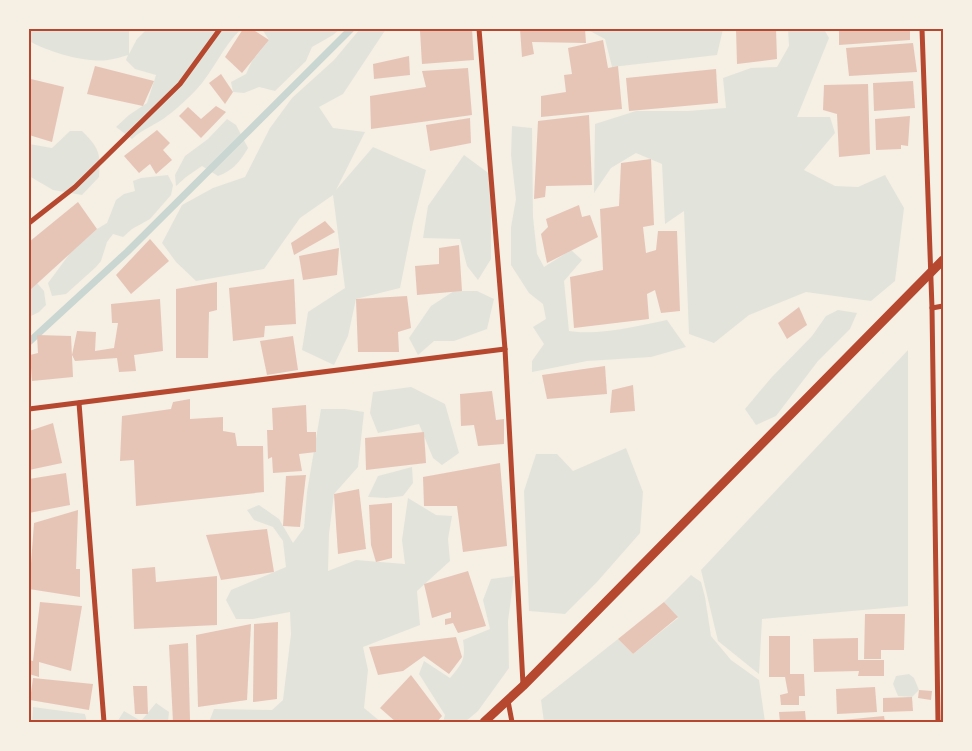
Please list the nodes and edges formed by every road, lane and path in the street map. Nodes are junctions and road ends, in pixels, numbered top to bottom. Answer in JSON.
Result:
{"nodes":[{"id":1,"x":220,"y":29,"type":"edge"},
{"id":2,"x":479,"y":29,"type":"edge"},
{"id":3,"x":922,"y":29,"type":"edge"},
{"id":4,"x":29,"y":223,"type":"edge"},
{"id":5,"x":943,"y":260,"type":"edge"},
{"id":6,"x":931,"y":271,"type":"junction"},
{"id":7,"x":943,"y":306,"type":"edge"},
{"id":8,"x":932,"y":308,"type":"junction"},
{"id":9,"x":505,"y":349,"type":"junction"},
{"id":10,"x":79,"y":403,"type":"junction"},
{"id":11,"x":29,"y":409,"type":"edge"},
{"id":12,"x":524,"y":686,"type":"junction"},
{"id":13,"x":508,"y":701,"type":"junction"},
{"id":14,"x":104,"y":722,"type":"edge"},
{"id":15,"x":484,"y":722,"type":"edge"},
{"id":16,"x":512,"y":722,"type":"edge"},
{"id":17,"x":938,"y":722,"type":"edge"}],
"edges":[{"from":1,"to":4,"type":"street"},
{"from":2,"to":9,"type":"street"},
{"from":3,"to":6,"type":"street"},
{"from":5,"to":6,"type":"street"},
{"from":6,"to":8,"type":"street"},
{"from":6,"to":12,"type":"street"},
{"from":7,"to":8,"type":"street"},
{"from":8,"to":17,"type":"street"},
{"from":9,"to":10,"type":"street"},
{"from":9,"to":12,"type":"street"},
{"from":10,"to":11,"type":"street"},
{"from":10,"to":14,"type":"street"},
{"from":12,"to":13,"type":"street"},
{"from":13,"to":15,"type":"street"},
{"from":13,"to":16,"type":"street"}]}
